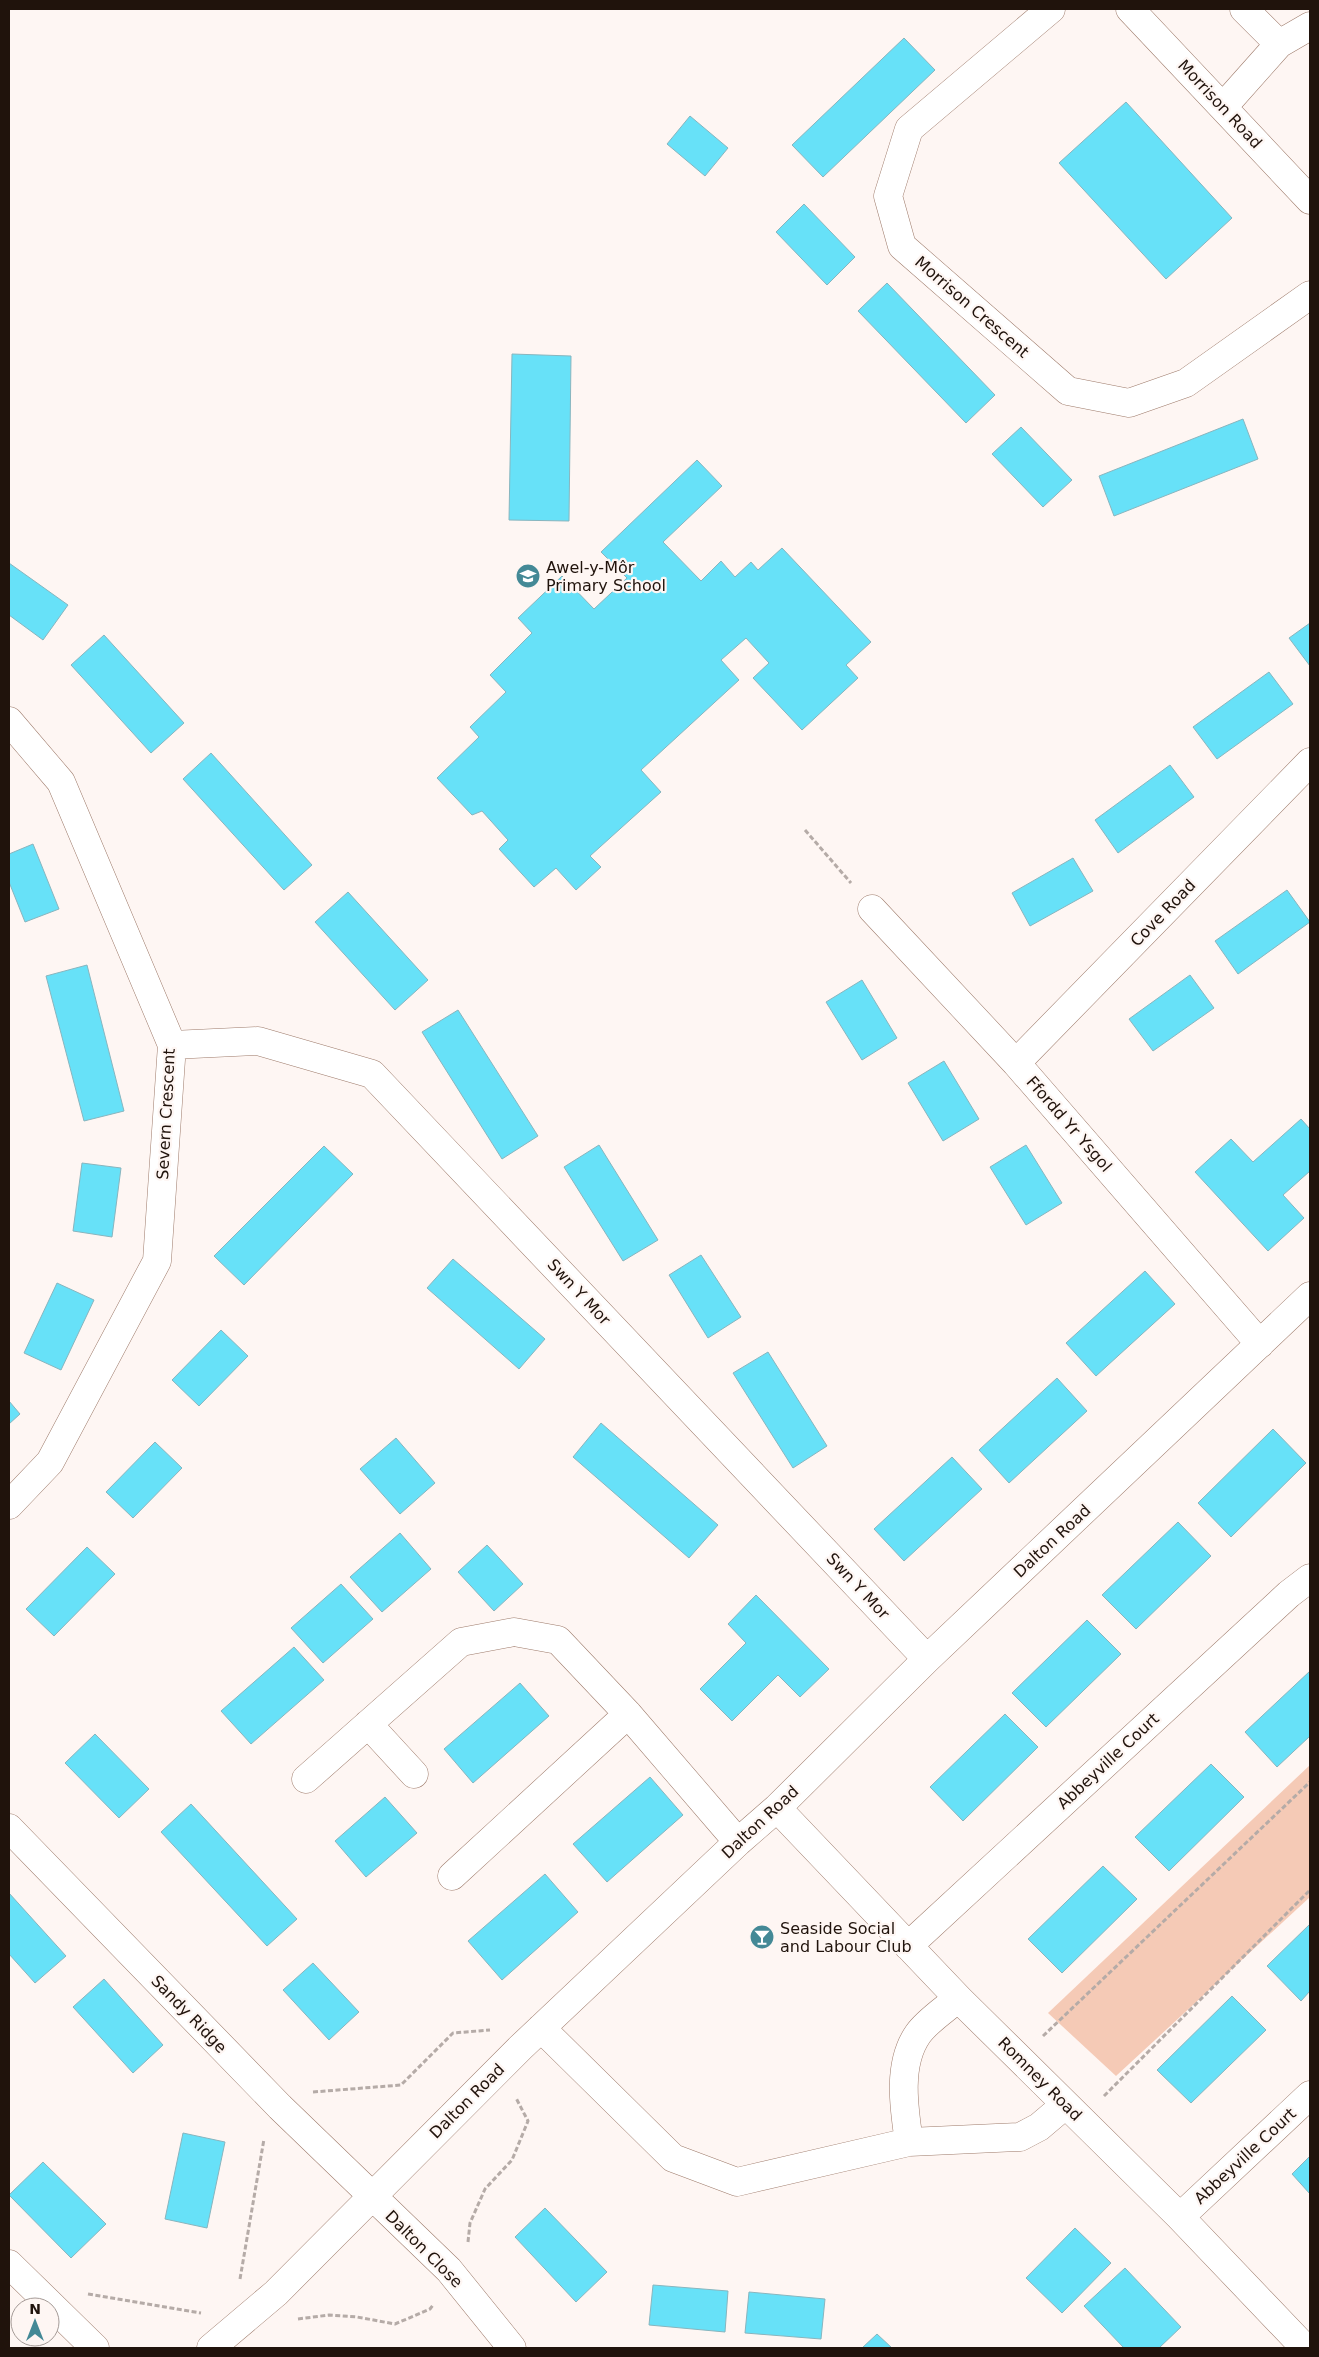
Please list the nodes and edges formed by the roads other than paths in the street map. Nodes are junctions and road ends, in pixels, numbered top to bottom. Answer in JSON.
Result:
{"nodes":[{"id":1,"x":1051,"y":9,"type":"edge"},
{"id":2,"x":1130,"y":9,"type":"edge"},
{"id":3,"x":1244,"y":9,"type":"edge"},
{"id":4,"x":1310,"y":26,"type":"edge"},
{"id":5,"x":1279,"y":44,"type":"junction"},
{"id":6,"x":1223,"y":107,"type":"junction"},
{"id":7,"x":1310,"y":200,"type":"edge"},
{"id":8,"x":1310,"y":295,"type":"edge"},
{"id":9,"x":9,"y":721,"type":"edge"},
{"id":10,"x":1310,"y":762,"type":"edge"},
{"id":11,"x":872,"y":909,"type":"road end"},
{"id":12,"x":172,"y":1045,"type":"junction"},
{"id":13,"x":1016,"y":1063,"type":"junction"},
{"id":14,"x":1310,"y":1296,"type":"edge"},
{"id":15,"x":1260,"y":1344,"type":"junction"},
{"id":16,"x":9,"y":1505,"type":"edge"},
{"id":17,"x":1310,"y":1578,"type":"edge"},
{"id":18,"x":927,"y":1659,"type":"junction"},
{"id":19,"x":628,"y":1714,"type":"junction"},
{"id":20,"x":368,"y":1724,"type":"junction"},
{"id":21,"x":414,"y":1774,"type":"dead end"},
{"id":22,"x":306,"y":1779,"type":"dead end"},
{"id":23,"x":777,"y":1808,"type":"junction"},
{"id":24,"x":9,"y":1828,"type":"edge"},
{"id":25,"x":738,"y":1842,"type":"junction"},
{"id":26,"x":452,"y":1876,"type":"dead end"},
{"id":27,"x":908,"y":1946,"type":"junction"},
{"id":28,"x":958,"y":1998,"type":"junction"},
{"id":29,"x":540,"y":2028,"type":"junction"},
{"id":30,"x":1310,"y":2095,"type":"edge"},
{"id":31,"x":1073,"y":2112,"type":"junction"},
{"id":32,"x":909,"y":2142,"type":"junction"},
{"id":33,"x":372,"y":2197,"type":"junction"},
{"id":34,"x":1180,"y":2217,"type":"junction"},
{"id":35,"x":9,"y":2264,"type":"edge"},
{"id":36,"x":218,"y":2341,"type":"edge"},
{"id":37,"x":95,"y":2348,"type":"edge"},
{"id":38,"x":512,"y":2348,"type":"edge"},
{"id":39,"x":1305,"y":2348,"type":"edge"}],
"edges":[{"from":1,"to":8,"type":"street","name":"Morrison Crescent"},
{"from":2,"to":6,"type":"street","name":"Morrison Road"},
{"from":3,"to":5,"type":"street"},
{"from":4,"to":5,"type":"street"},
{"from":5,"to":6,"type":"street"},
{"from":6,"to":7,"type":"street","name":"Morrison Road"},
{"from":9,"to":12,"type":"street","name":"Severn Crescent"},
{"from":10,"to":13,"type":"street","name":"Cove Road"},
{"from":11,"to":13,"type":"street","name":"Ffordd Yr Ysgol"},
{"from":12,"to":16,"type":"street","name":"Severn Crescent"},
{"from":12,"to":18,"type":"street","name":"Swn Y Mor"},
{"from":13,"to":15,"type":"street","name":"Ffordd Yr Ysgol"},
{"from":14,"to":15,"type":"street","name":"Dalton Road"},
{"from":15,"to":18,"type":"street","name":"Dalton Road"},
{"from":17,"to":27,"type":"street","name":"Abbeyville Court"},
{"from":18,"to":23,"type":"street","name":"Dalton Road"},
{"from":19,"to":20,"type":"street"},
{"from":19,"to":25,"type":"street"},
{"from":19,"to":26,"type":"street"},
{"from":20,"to":21,"type":"street"},
{"from":20,"to":22,"type":"street"},
{"from":23,"to":25,"type":"street","name":"Dalton Road"},
{"from":23,"to":27,"type":"street","name":"Romney Road"},
{"from":24,"to":33,"type":"street","name":"Sandy Ridge"},
{"from":25,"to":29,"type":"street","name":"Dalton Road"},
{"from":27,"to":28,"type":"street","name":"Romney Road"},
{"from":28,"to":31,"type":"street","name":"Romney Road"},
{"from":28,"to":32,"type":"street"},
{"from":29,"to":32,"type":"street"},
{"from":29,"to":33,"type":"street","name":"Dalton Road"},
{"from":30,"to":34,"type":"street","name":"Abbeyville Court"},
{"from":31,"to":32,"type":"street"},
{"from":31,"to":34,"type":"street","name":"Romney Road"},
{"from":33,"to":36,"type":"street","name":"Dalton Road"},
{"from":33,"to":38,"type":"street","name":"Dalton Close"},
{"from":34,"to":39,"type":"street","name":"Romney Road"},
{"from":35,"to":37,"type":"street"}]}
